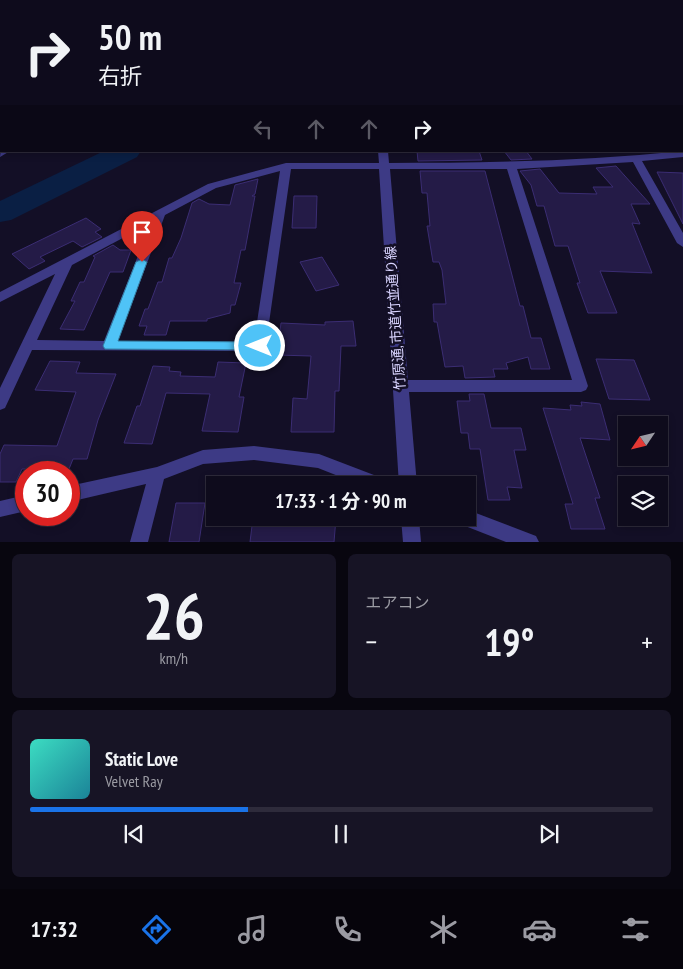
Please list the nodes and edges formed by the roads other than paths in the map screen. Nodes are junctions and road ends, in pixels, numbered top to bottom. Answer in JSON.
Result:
{"nodes":[{"id":1,"x":383,"y":152,"type":"edge"},
{"id":2,"x":683,"y":154,"type":"edge"},
{"id":3,"x":636,"y":159,"type":"junction"},
{"id":4,"x":383,"y":165,"type":"junction"},
{"id":5,"x":286,"y":166,"type":"junction"},
{"id":6,"x":511,"y":166,"type":"junction"},
{"id":7,"x":161,"y":212,"type":"junction"},
{"id":8,"x":683,"y":242,"type":"edge"},
{"id":9,"x":66,"y":264,"type":"junction"},
{"id":10,"x":0,"y":298,"type":"edge"},
{"id":11,"x":29,"y":345,"type":"junction"},
{"id":12,"x":110,"y":346,"type":"junction"},
{"id":13,"x":401,"y":386,"type":"junction"},
{"id":14,"x":0,"y":404,"type":"edge"},
{"id":15,"x":157,"y":474,"type":"junction"},
{"id":16,"x":357,"y":476,"type":"edge"},
{"id":17,"x":407,"y":476,"type":"edge"},
{"id":18,"x":80,"y":492,"type":"edge"},
{"id":19,"x":15,"y":506,"type":"edge"},
{"id":20,"x":0,"y":509,"type":"edge"},
{"id":21,"x":476,"y":522,"type":"edge"},
{"id":22,"x":411,"y":526,"type":"edge"},
{"id":23,"x":139,"y":542,"type":"edge"},
{"id":24,"x":412,"y":542,"type":"edge"},
{"id":25,"x":530,"y":542,"type":"edge"}],
"edges":[{"from":1,"to":4,"type":"street","name":"竹原通, 市道竹並通り線"},
{"from":2,"to":3,"type":"street"},
{"from":3,"to":6,"type":"street"},
{"from":3,"to":8,"type":"street"},
{"from":4,"to":5,"type":"street"},
{"from":4,"to":6,"type":"street"},
{"from":4,"to":13,"type":"street","name":"竹原通, 市道竹並通り線"},
{"from":5,"to":7,"type":"street"},
{"from":5,"to":12,"type":"street"},
{"from":6,"to":13,"type":"street"},
{"from":7,"to":9,"type":"street"},
{"from":7,"to":12,"type":"street"},
{"from":9,"to":10,"type":"street"},
{"from":9,"to":11,"type":"street"},
{"from":11,"to":12,"type":"street"},
{"from":11,"to":14,"type":"street"},
{"from":13,"to":17,"type":"street","name":"竹原通, 市道竹並通り線"},
{"from":15,"to":16,"type":"street"},
{"from":15,"to":18,"type":"street"},
{"from":15,"to":23,"type":"street"},
{"from":19,"to":20,"type":"street"},
{"from":21,"to":25,"type":"street"},
{"from":22,"to":24,"type":"street"}]}
